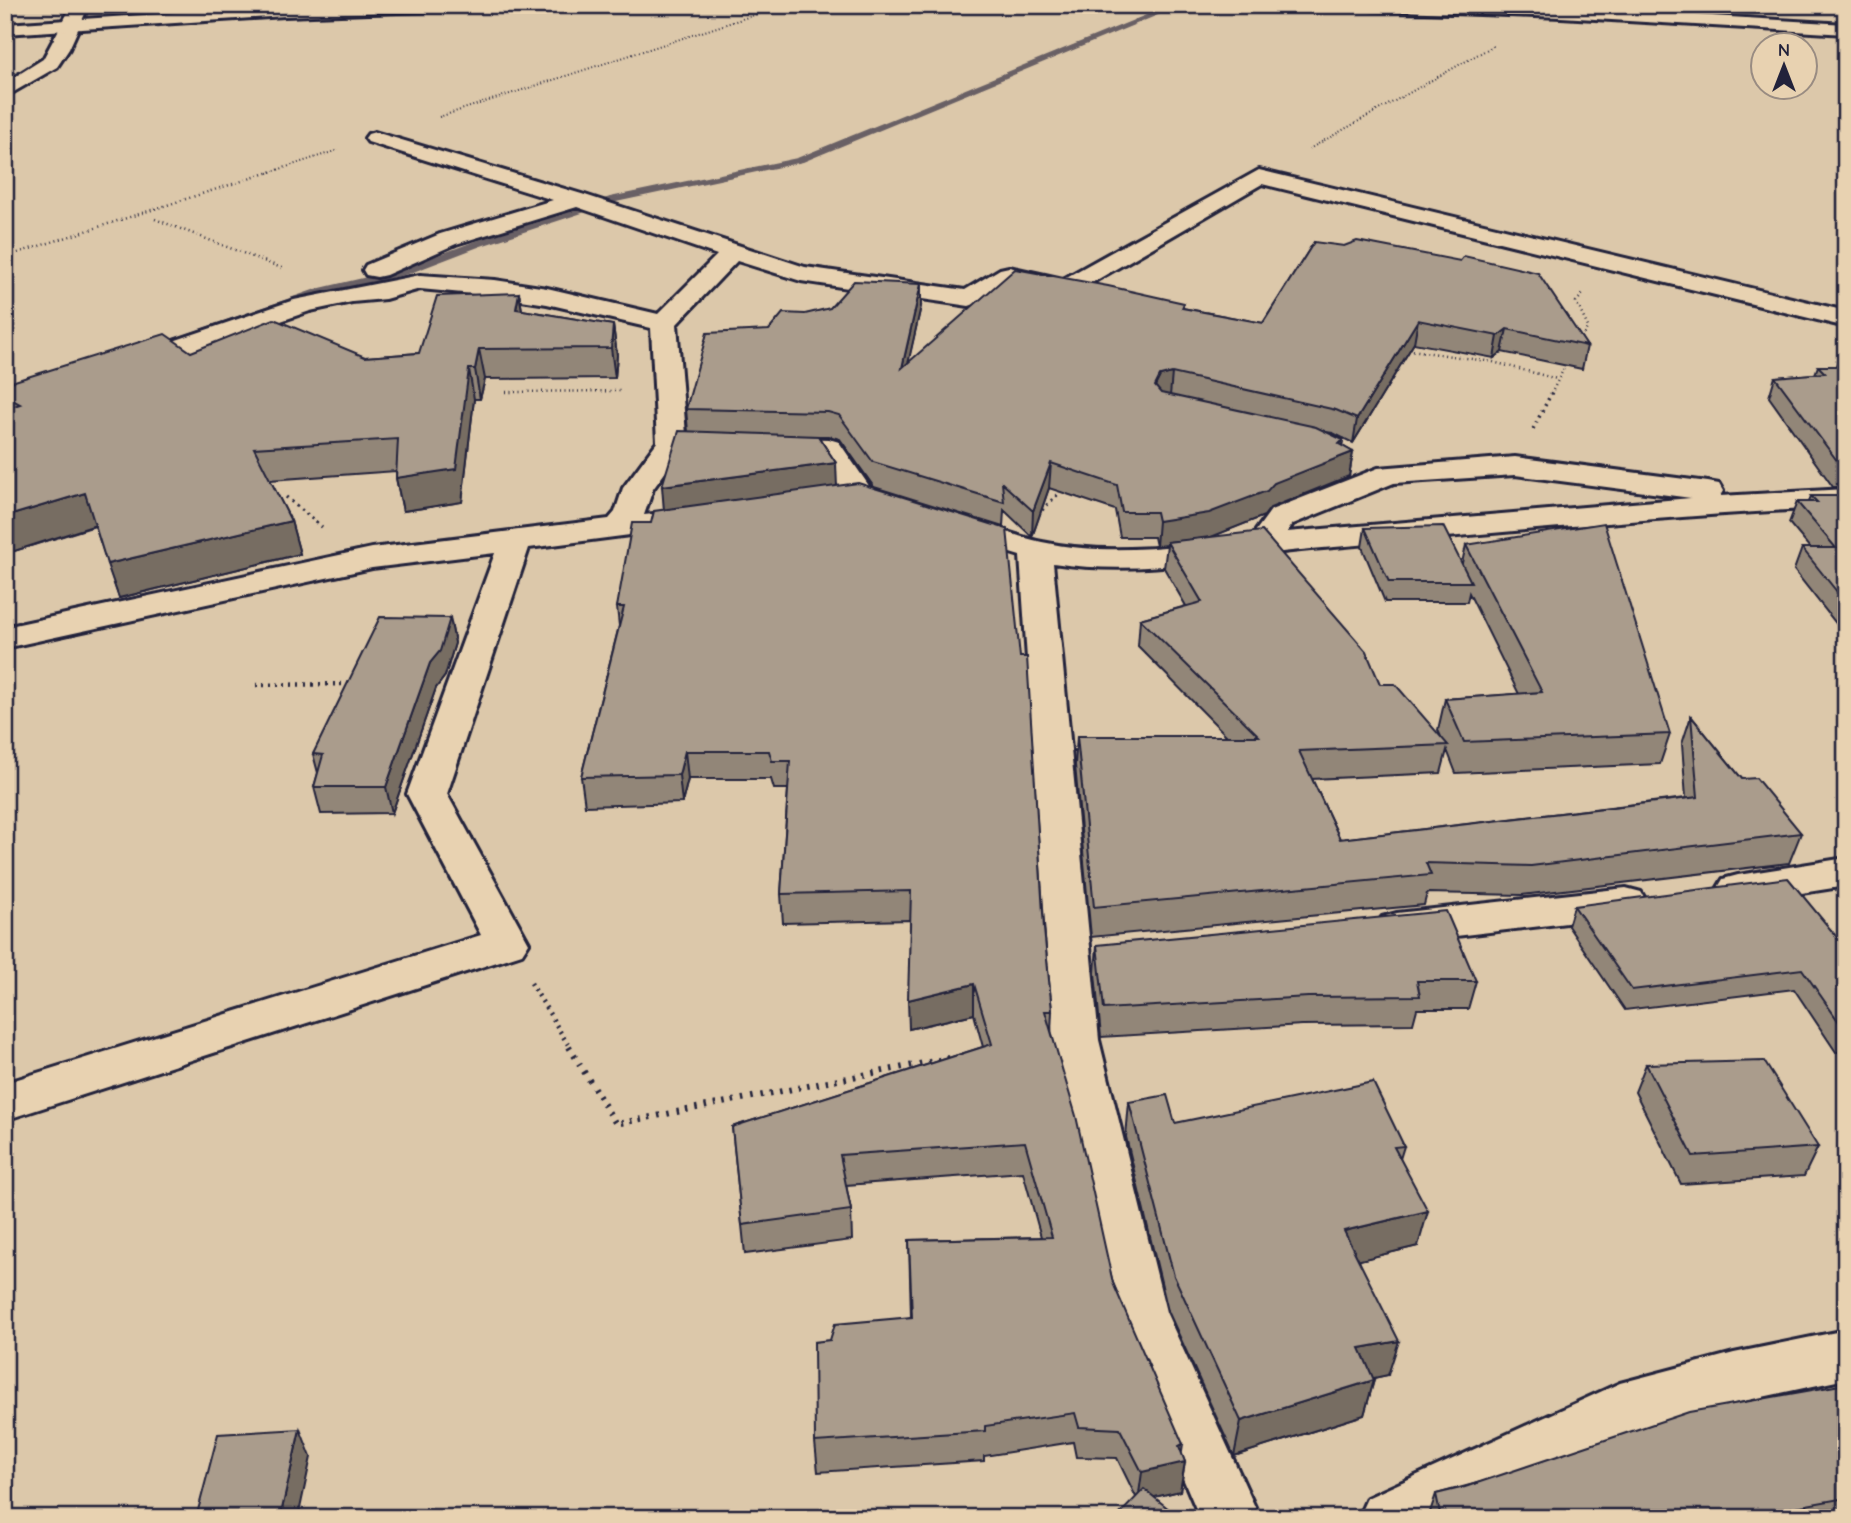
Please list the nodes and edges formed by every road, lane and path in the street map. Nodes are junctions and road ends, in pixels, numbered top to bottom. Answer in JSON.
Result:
{"nodes":[{"id":1,"x":236,"y":5,"type":"edge"},
{"id":2,"x":453,"y":5,"type":"edge"},
{"id":3,"x":1373,"y":5,"type":"edge"},
{"id":4,"x":1587,"y":5,"type":"edge"},
{"id":5,"x":1561,"y":12,"type":"junction"},
{"id":6,"x":75,"y":15,"type":"edge"},
{"id":7,"x":5,"y":19,"type":"edge"},
{"id":8,"x":1846,"y":20,"type":"edge"},
{"id":9,"x":5,"y":29,"type":"edge"},
{"id":10,"x":1846,"y":29,"type":"edge"},
{"id":11,"x":5,"y":92,"type":"edge"},
{"id":12,"x":375,"y":138,"type":"dead end"},
{"id":13,"x":1259,"y":177,"type":"junction"},
{"id":14,"x":579,"y":200,"type":"junction"},
{"id":15,"x":155,"y":219,"type":"dead end"},
{"id":16,"x":733,"y":252,"type":"junction"},
{"id":17,"x":1613,"y":262,"type":"junction"},
{"id":18,"x":376,"y":270,"type":"junction"},
{"id":19,"x":408,"y":284,"type":"junction"},
{"id":20,"x":1846,"y":319,"type":"edge"},
{"id":21,"x":664,"y":323,"type":"junction"},
{"id":22,"x":1400,"y":348,"type":"edge"},
{"id":23,"x":1576,"y":348,"type":"edge"},
{"id":24,"x":1570,"y":358,"type":"edge"},
{"id":25,"x":107,"y":373,"type":"edge"},
{"id":26,"x":1557,"y":379,"type":"junction"},
{"id":27,"x":669,"y":390,"type":"junction"},
{"id":28,"x":506,"y":392,"type":"dead end"},
{"id":29,"x":1531,"y":433,"type":"dead end"},
{"id":30,"x":672,"y":443,"type":"junction"},
{"id":31,"x":1356,"y":458,"type":"dead end"},
{"id":32,"x":1389,"y":474,"type":"junction"},
{"id":33,"x":1069,"y":483,"type":"edge"},
{"id":34,"x":1846,"y":498,"type":"edge"},
{"id":35,"x":822,"y":501,"type":"edge"},
{"id":36,"x":1754,"y":502,"type":"junction"},
{"id":37,"x":715,"y":516,"type":"edge"},
{"id":38,"x":936,"y":520,"type":"edge"},
{"id":39,"x":619,"y":528,"type":"junction"},
{"id":40,"x":515,"y":542,"type":"junction"},
{"id":41,"x":1262,"y":544,"type":"junction"},
{"id":42,"x":1036,"y":551,"type":"junction"},
{"id":43,"x":5,"y":638,"type":"edge"},
{"id":44,"x":354,"y":684,"type":"edge"},
{"id":45,"x":256,"y":685,"type":"dead end"},
{"id":46,"x":1846,"y":872,"type":"edge"},
{"id":47,"x":1356,"y":932,"type":"edge"},
{"id":48,"x":507,"y":943,"type":"junction"},
{"id":49,"x":966,"y":1055,"type":"edge"},
{"id":50,"x":5,"y":1101,"type":"edge"},
{"id":51,"x":1846,"y":1354,"type":"edge"},
{"id":52,"x":1230,"y":1518,"type":"edge"},
{"id":53,"x":1388,"y":1518,"type":"edge"}],
"edges":[{"from":1,"to":6,"type":"street"},
{"from":2,"to":6,"type":"street"},
{"from":3,"to":5,"type":"street"},
{"from":4,"to":8,"type":"street"},
{"from":5,"to":10,"type":"street"},
{"from":5,"to":13,"type":"path"},
{"from":6,"to":7,"type":"street"},
{"from":6,"to":9,"type":"street"},
{"from":6,"to":11,"type":"street"},
{"from":12,"to":14,"type":"street"},
{"from":13,"to":16,"type":"street"},
{"from":13,"to":17,"type":"street"},
{"from":14,"to":16,"type":"street"},
{"from":14,"to":18,"type":"street"},
{"from":15,"to":18,"type":"path"},
{"from":16,"to":21,"type":"street"},
{"from":17,"to":20,"type":"street"},
{"from":17,"to":23,"type":"path"},
{"from":18,"to":19,"type":"street"},
{"from":19,"to":21,"type":"street"},
{"from":19,"to":25,"type":"street"},
{"from":21,"to":27,"type":"street"},
{"from":22,"to":26,"type":"path"},
{"from":24,"to":26,"type":"path"},
{"from":26,"to":29,"type":"path"},
{"from":27,"to":28,"type":"path"},
{"from":27,"to":30,"type":"street"},
{"from":30,"to":35,"type":"street"},
{"from":30,"to":39,"type":"street"},
{"from":31,"to":32,"type":"street"},
{"from":32,"to":36,"type":"street"},
{"from":32,"to":41,"type":"street"},
{"from":33,"to":42,"type":"path"},
{"from":34,"to":36,"type":"street"},
{"from":36,"to":41,"type":"street"},
{"from":37,"to":39,"type":"street"},
{"from":38,"to":42,"type":"street"},
{"from":39,"to":40,"type":"street"},
{"from":40,"to":43,"type":"street"},
{"from":40,"to":48,"type":"street"},
{"from":41,"to":42,"type":"street"},
{"from":42,"to":52,"type":"street"},
{"from":44,"to":45,"type":"path"},
{"from":46,"to":47,"type":"street"},
{"from":48,"to":49,"type":"path"},
{"from":48,"to":50,"type":"street"},
{"from":51,"to":53,"type":"street"}]}
